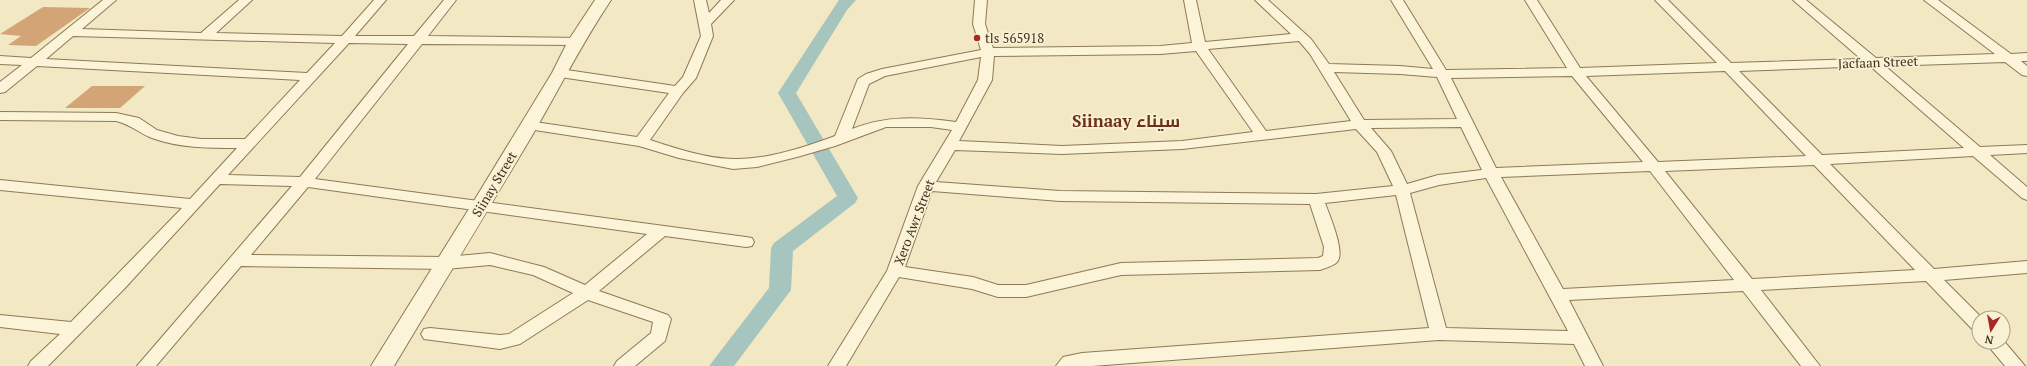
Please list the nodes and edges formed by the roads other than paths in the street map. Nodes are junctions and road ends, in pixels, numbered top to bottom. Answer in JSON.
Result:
{"nodes":[{"id":1,"x":110,"y":0,"type":"edge"},
{"id":2,"x":246,"y":0,"type":"edge"},
{"id":3,"x":380,"y":0,"type":"edge"},
{"id":4,"x":450,"y":0,"type":"edge"},
{"id":5,"x":603,"y":0,"type":"edge"},
{"id":6,"x":700,"y":0,"type":"edge"},
{"id":7,"x":728,"y":0,"type":"edge"},
{"id":8,"x":981,"y":0,"type":"edge"},
{"id":9,"x":1190,"y":0,"type":"edge"},
{"id":10,"x":1261,"y":0,"type":"edge"},
{"id":11,"x":1402,"y":0,"type":"edge"},
{"id":12,"x":1531,"y":0,"type":"edge"},
{"id":13,"x":1661,"y":0,"type":"edge"},
{"id":14,"x":1799,"y":0,"type":"edge"},
{"id":15,"x":1930,"y":0,"type":"edge"},
{"id":16,"x":704,"y":23,"type":"junction"},
{"id":17,"x":71,"y":32,"type":"junction"},
{"id":18,"x":204,"y":37,"type":"junction"},
{"id":19,"x":1302,"y":37,"type":"junction"},
{"id":20,"x":346,"y":40,"type":"junction"},
{"id":21,"x":419,"y":40,"type":"junction"},
{"id":22,"x":576,"y":41,"type":"junction"},
{"id":23,"x":1199,"y":46,"type":"junction"},
{"id":24,"x":988,"y":52,"type":"junction"},
{"id":25,"x":2027,"y":57,"type":"edge"},
{"id":26,"x":2007,"y":58,"type":"junction"},
{"id":27,"x":0,"y":60,"type":"edge"},
{"id":28,"x":35,"y":61,"type":"junction"},
{"id":29,"x":1874,"y":63,"type":"junction"},
{"id":30,"x":1728,"y":67,"type":"junction"},
{"id":31,"x":1324,"y":68,"type":"junction"},
{"id":32,"x":1576,"y":72,"type":"junction"},
{"id":33,"x":2027,"y":72,"type":"edge"},
{"id":34,"x":560,"y":73,"type":"junction"},
{"id":35,"x":1442,"y":74,"type":"junction"},
{"id":36,"x":311,"y":77,"type":"junction"},
{"id":37,"x":0,"y":89,"type":"edge"},
{"id":38,"x":678,"y":90,"type":"junction"},
{"id":39,"x":0,"y":116,"type":"edge"},
{"id":40,"x":1466,"y":122,"type":"junction"},
{"id":41,"x":1360,"y":124,"type":"junction"},
{"id":42,"x":528,"y":125,"type":"junction"},
{"id":43,"x":960,"y":127,"type":"junction"},
{"id":44,"x":1262,"y":135,"type":"junction"},
{"id":45,"x":836,"y":140,"type":"junction"},
{"id":46,"x":642,"y":142,"type":"junction"},
{"id":47,"x":249,"y":143,"type":"junction"},
{"id":48,"x":950,"y":145,"type":"junction"},
{"id":49,"x":2027,"y":149,"type":"edge"},
{"id":50,"x":1974,"y":151,"type":"junction"},
{"id":51,"x":1818,"y":160,"type":"junction"},
{"id":52,"x":1653,"y":165,"type":"junction"},
{"id":53,"x":1491,"y":173,"type":"junction"},
{"id":54,"x":218,"y":179,"type":"junction"},
{"id":55,"x":304,"y":182,"type":"junction"},
{"id":56,"x":0,"y":185,"type":"edge"},
{"id":57,"x":926,"y":186,"type":"junction"},
{"id":58,"x":1402,"y":190,"type":"junction"},
{"id":59,"x":2027,"y":195,"type":"edge"},
{"id":60,"x":1316,"y":199,"type":"junction"},
{"id":61,"x":195,"y":204,"type":"junction"},
{"id":62,"x":482,"y":204,"type":"junction"},
{"id":63,"x":662,"y":230,"type":"junction"},
{"id":64,"x":746,"y":242,"type":"dead end"},
{"id":65,"x":237,"y":260,"type":"junction"},
{"id":66,"x":446,"y":263,"type":"junction"},
{"id":67,"x":2027,"y":267,"type":"edge"},
{"id":68,"x":895,"y":271,"type":"junction"},
{"id":69,"x":1931,"y":275,"type":"junction"},
{"id":70,"x":1746,"y":284,"type":"junction"},
{"id":71,"x":587,"y":292,"type":"junction"},
{"id":72,"x":1558,"y":295,"type":"junction"},
{"id":73,"x":1971,"y":318,"type":"edge"},
{"id":74,"x":0,"y":321,"type":"edge"},
{"id":75,"x":76,"y":329,"type":"junction"},
{"id":76,"x":430,"y":334,"type":"dead end"},
{"id":77,"x":1439,"y":334,"type":"junction"},
{"id":78,"x":1580,"y":338,"type":"junction"},
{"id":79,"x":2001,"y":350,"type":"edge"},
{"id":80,"x":37,"y":366,"type":"edge"},
{"id":81,"x":146,"y":366,"type":"edge"},
{"id":82,"x":382,"y":366,"type":"edge"},
{"id":83,"x":623,"y":366,"type":"edge"},
{"id":84,"x":837,"y":366,"type":"edge"},
{"id":85,"x":1066,"y":366,"type":"edge"},
{"id":86,"x":1594,"y":366,"type":"edge"},
{"id":87,"x":1811,"y":366,"type":"edge"},
{"id":88,"x":2016,"y":366,"type":"edge"}],
"edges":[{"from":1,"to":17,"type":"street"},
{"from":2,"to":18,"type":"street"},
{"from":3,"to":20,"type":"street"},
{"from":4,"to":21,"type":"street"},
{"from":5,"to":22,"type":"street","name":"Siinay Street"},
{"from":6,"to":16,"type":"street"},
{"from":7,"to":16,"type":"street"},
{"from":8,"to":24,"type":"street"},
{"from":9,"to":23,"type":"street"},
{"from":10,"to":19,"type":"street"},
{"from":11,"to":35,"type":"street"},
{"from":12,"to":32,"type":"street"},
{"from":13,"to":30,"type":"street"},
{"from":14,"to":29,"type":"street"},
{"from":15,"to":26,"type":"street"},
{"from":16,"to":38,"type":"street"},
{"from":17,"to":18,"type":"street"},
{"from":17,"to":28,"type":"street"},
{"from":18,"to":20,"type":"street"},
{"from":19,"to":23,"type":"street"},
{"from":19,"to":31,"type":"street"},
{"from":20,"to":21,"type":"street"},
{"from":20,"to":36,"type":"street"},
{"from":21,"to":22,"type":"street"},
{"from":21,"to":55,"type":"street"},
{"from":22,"to":34,"type":"street","name":"Siinay Street"},
{"from":23,"to":24,"type":"street"},
{"from":23,"to":44,"type":"street"},
{"from":24,"to":43,"type":"street","name":"Xero Awr Street"},
{"from":24,"to":45,"type":"street"},
{"from":25,"to":26,"type":"street","name":"Jacfaan Street"},
{"from":26,"to":29,"type":"street","name":"Jacfaan Street"},
{"from":26,"to":33,"type":"street"},
{"from":27,"to":28,"type":"street"},
{"from":28,"to":36,"type":"street"},
{"from":28,"to":37,"type":"street"},
{"from":29,"to":30,"type":"street","name":"Jacfaan Street"},
{"from":29,"to":50,"type":"street"},
{"from":30,"to":32,"type":"street","name":"Jacfaan Street"},
{"from":30,"to":51,"type":"street"},
{"from":31,"to":35,"type":"street","name":"Jacfaan Street"},
{"from":31,"to":41,"type":"street"},
{"from":32,"to":35,"type":"street","name":"Jacfaan Street"},
{"from":32,"to":52,"type":"street"},
{"from":34,"to":38,"type":"street"},
{"from":34,"to":42,"type":"street","name":"Siinay Street"},
{"from":35,"to":40,"type":"street"},
{"from":36,"to":47,"type":"street"},
{"from":38,"to":46,"type":"street"},
{"from":39,"to":47,"type":"street"},
{"from":40,"to":41,"type":"street"},
{"from":40,"to":53,"type":"street"},
{"from":41,"to":44,"type":"street"},
{"from":41,"to":58,"type":"street"},
{"from":42,"to":46,"type":"street"},
{"from":42,"to":62,"type":"street","name":"Siinay Street"},
{"from":43,"to":45,"type":"street"},
{"from":43,"to":48,"type":"street","name":"Xero Awr Street"},
{"from":44,"to":48,"type":"street"},
{"from":45,"to":46,"type":"street"},
{"from":47,"to":54,"type":"street"},
{"from":48,"to":57,"type":"street","name":"Xero Awr Street"},
{"from":49,"to":50,"type":"street"},
{"from":50,"to":51,"type":"street"},
{"from":50,"to":59,"type":"street"},
{"from":51,"to":52,"type":"street"},
{"from":51,"to":69,"type":"street"},
{"from":52,"to":53,"type":"street"},
{"from":52,"to":70,"type":"street"},
{"from":53,"to":58,"type":"street"},
{"from":53,"to":72,"type":"street"},
{"from":54,"to":55,"type":"street"},
{"from":54,"to":61,"type":"street"},
{"from":55,"to":62,"type":"street"},
{"from":55,"to":65,"type":"street"},
{"from":56,"to":61,"type":"street"},
{"from":57,"to":60,"type":"street"},
{"from":57,"to":68,"type":"street","name":"Xero Awr Street"},
{"from":58,"to":60,"type":"street"},
{"from":58,"to":77,"type":"street"},
{"from":60,"to":68,"type":"street"},
{"from":61,"to":75,"type":"street"},
{"from":62,"to":63,"type":"street"},
{"from":62,"to":66,"type":"street","name":"Siinay Street"},
{"from":63,"to":64,"type":"street"},
{"from":63,"to":71,"type":"street"},
{"from":65,"to":66,"type":"street"},
{"from":65,"to":81,"type":"street"},
{"from":66,"to":71,"type":"street"},
{"from":66,"to":82,"type":"street","name":"Siinay Street"},
{"from":67,"to":69,"type":"street"},
{"from":68,"to":84,"type":"street","name":"Xero Awr Street"},
{"from":69,"to":70,"type":"street"},
{"from":69,"to":73,"type":"street"},
{"from":70,"to":72,"type":"street"},
{"from":70,"to":87,"type":"street"},
{"from":71,"to":76,"type":"street"},
{"from":71,"to":83,"type":"street"},
{"from":72,"to":78,"type":"street"},
{"from":74,"to":75,"type":"street"},
{"from":75,"to":80,"type":"street"},
{"from":77,"to":78,"type":"street"},
{"from":77,"to":85,"type":"street"},
{"from":78,"to":86,"type":"street"},
{"from":79,"to":88,"type":"street"}]}
